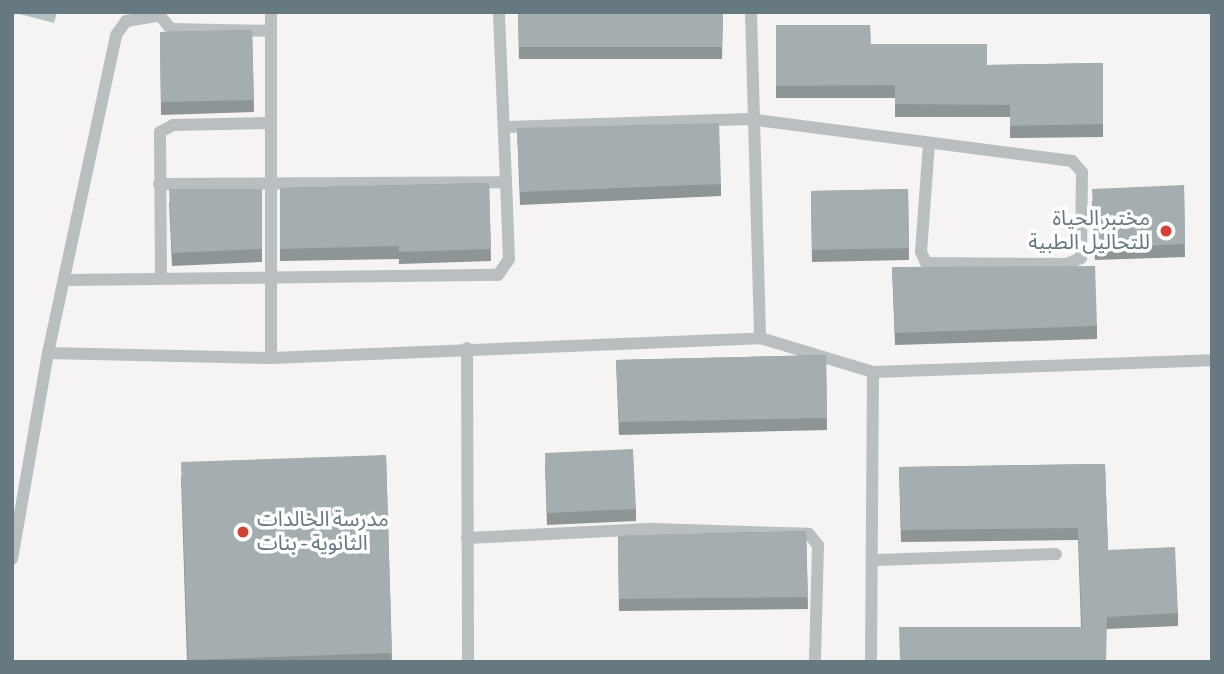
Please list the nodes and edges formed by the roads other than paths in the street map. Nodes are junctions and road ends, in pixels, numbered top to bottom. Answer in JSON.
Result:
{"nodes":[{"id":1,"x":271,"y":12,"type":"edge"},
{"id":2,"x":499,"y":12,"type":"edge"},
{"id":3,"x":751,"y":12,"type":"edge"},
{"id":4,"x":157,"y":14,"type":"edge"},
{"id":5,"x":271,"y":31,"type":"junction"},
{"id":6,"x":750,"y":119,"type":"junction"},
{"id":7,"x":271,"y":123,"type":"junction"},
{"id":8,"x":506,"y":127,"type":"junction"},
{"id":9,"x":929,"y":143,"type":"junction"},
{"id":10,"x":506,"y":181,"type":"junction"},
{"id":11,"x":271,"y":183,"type":"junction"},
{"id":12,"x":159,"y":184,"type":"junction"},
{"id":13,"x":273,"y":275,"type":"junction"},
{"id":14,"x":161,"y":276,"type":"junction"},
{"id":15,"x":66,"y":279,"type":"junction"},
{"id":16,"x":760,"y":338,"type":"junction"},
{"id":17,"x":467,"y":348,"type":"junction"},
{"id":18,"x":48,"y":354,"type":"junction"},
{"id":19,"x":271,"y":358,"type":"junction"},
{"id":20,"x":1212,"y":360,"type":"edge"},
{"id":21,"x":873,"y":372,"type":"junction"},
{"id":22,"x":467,"y":538,"type":"junction"},
{"id":23,"x":1056,"y":554,"type":"dead end"},
{"id":24,"x":12,"y":559,"type":"edge"},
{"id":25,"x":876,"y":560,"type":"junction"},
{"id":26,"x":468,"y":662,"type":"edge"},
{"id":27,"x":815,"y":662,"type":"edge"},
{"id":28,"x":871,"y":662,"type":"edge"}],
"edges":[{"from":1,"to":5,"type":"street"},
{"from":2,"to":8,"type":"street"},
{"from":3,"to":6,"type":"street"},
{"from":4,"to":5,"type":"street"},
{"from":4,"to":15,"type":"street"},
{"from":5,"to":7,"type":"street"},
{"from":6,"to":8,"type":"street"},
{"from":6,"to":9,"type":"street"},
{"from":6,"to":16,"type":"street"},
{"from":7,"to":11,"type":"street"},
{"from":7,"to":12,"type":"street"},
{"from":8,"to":10,"type":"street"},
{"from":9,"to":9,"type":"street"},
{"from":10,"to":11,"type":"street"},
{"from":10,"to":13,"type":"street"},
{"from":11,"to":12,"type":"street"},
{"from":11,"to":13,"type":"street"},
{"from":12,"to":14,"type":"street"},
{"from":13,"to":14,"type":"street"},
{"from":13,"to":19,"type":"street"},
{"from":14,"to":15,"type":"street"},
{"from":15,"to":18,"type":"street"},
{"from":16,"to":17,"type":"street"},
{"from":16,"to":21,"type":"street"},
{"from":17,"to":19,"type":"street"},
{"from":17,"to":22,"type":"street"},
{"from":18,"to":19,"type":"street"},
{"from":18,"to":24,"type":"street"},
{"from":20,"to":21,"type":"street"},
{"from":21,"to":25,"type":"street"},
{"from":22,"to":26,"type":"street"},
{"from":22,"to":27,"type":"street"},
{"from":23,"to":25,"type":"street"},
{"from":25,"to":28,"type":"street"}]}
